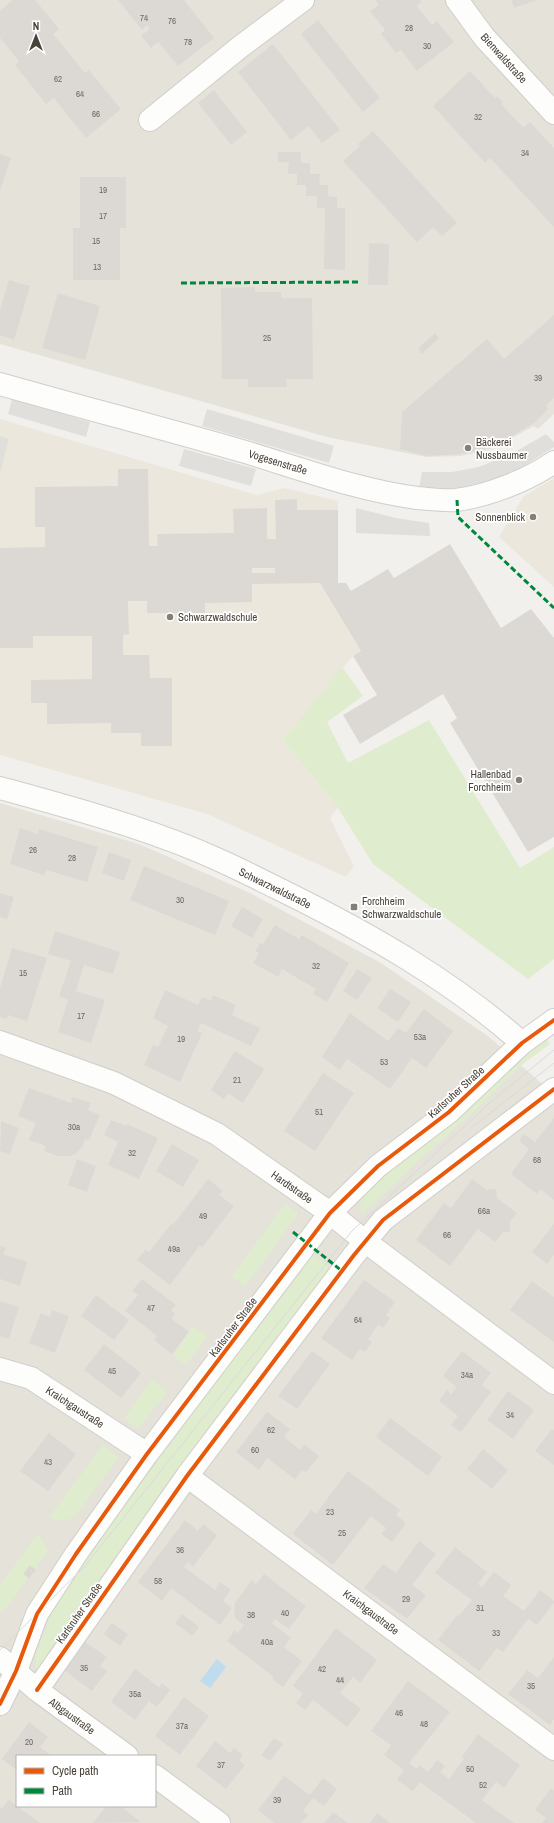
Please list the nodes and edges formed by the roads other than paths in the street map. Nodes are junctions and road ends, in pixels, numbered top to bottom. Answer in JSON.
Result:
{"nodes":[{"id":1,"x":303,"y":0,"type":"edge"},
{"id":2,"x":457,"y":0,"type":"edge"},
{"id":3,"x":554,"y":113,"type":"edge"},
{"id":4,"x":150,"y":120,"type":"dead end"},
{"id":5,"x":0,"y":384,"type":"edge"},
{"id":6,"x":554,"y":462,"type":"edge"},
{"id":7,"x":0,"y":788,"type":"edge"},
{"id":8,"x":554,"y":1020,"type":"edge"},
{"id":9,"x":0,"y":1042,"type":"edge"},
{"id":10,"x":522,"y":1043,"type":"junction"},
{"id":11,"x":554,"y":1089,"type":"edge"},
{"id":12,"x":330,"y":1213,"type":"junction"},
{"id":13,"x":366,"y":1242,"type":"junction"},
{"id":14,"x":0,"y":1369,"type":"edge"},
{"id":15,"x":554,"y":1383,"type":"edge"},
{"id":16,"x":147,"y":1454,"type":"junction"},
{"id":17,"x":187,"y":1476,"type":"junction"},
{"id":18,"x":8,"y":1664,"type":"edge"},
{"id":19,"x":37,"y":1690,"type":"junction"},
{"id":20,"x":0,"y":1704,"type":"edge"},
{"id":21,"x":554,"y":1749,"type":"edge"},
{"id":22,"x":126,"y":1755,"type":"edge"},
{"id":23,"x":156,"y":1777,"type":"edge"},
{"id":24,"x":218,"y":1823,"type":"edge"}],
"edges":[{"from":1,"to":4,"type":"street"},
{"from":2,"to":3,"type":"street","name":"Bienwaldstraße"},
{"from":5,"to":6,"type":"street","name":"Vogesenstraße"},
{"from":7,"to":10,"type":"street","name":"Schwarzwaldstraße"},
{"from":8,"to":10,"type":"street","name":"Karlsruher Straße"},
{"from":9,"to":12,"type":"street","name":"Hardtstraße"},
{"from":10,"to":12,"type":"street","name":"Karlsruher Straße"},
{"from":11,"to":13,"type":"street","name":"Karlsruher Straße"},
{"from":12,"to":13,"type":"street","name":"Hardtstraße"},
{"from":12,"to":16,"type":"street","name":"Karlsruher Straße"},
{"from":13,"to":15,"type":"street","name":"Hardtstraße"},
{"from":13,"to":17,"type":"street","name":"Karlsruher Straße"},
{"from":14,"to":16,"type":"street","name":"Kraichgaustraße"},
{"from":16,"to":18,"type":"street","name":"Karlsruher Straße"},
{"from":17,"to":19,"type":"street","name":"Karlsruher Straße"},
{"from":17,"to":21,"type":"street","name":"Kraichgaustraße"},
{"from":18,"to":19,"type":"street","name":"Albgaustraße"},
{"from":18,"to":20,"type":"street","name":"Karlsruher Straße"},
{"from":19,"to":22,"type":"street","name":"Albgaustraße"},
{"from":23,"to":24,"type":"street"}]}
